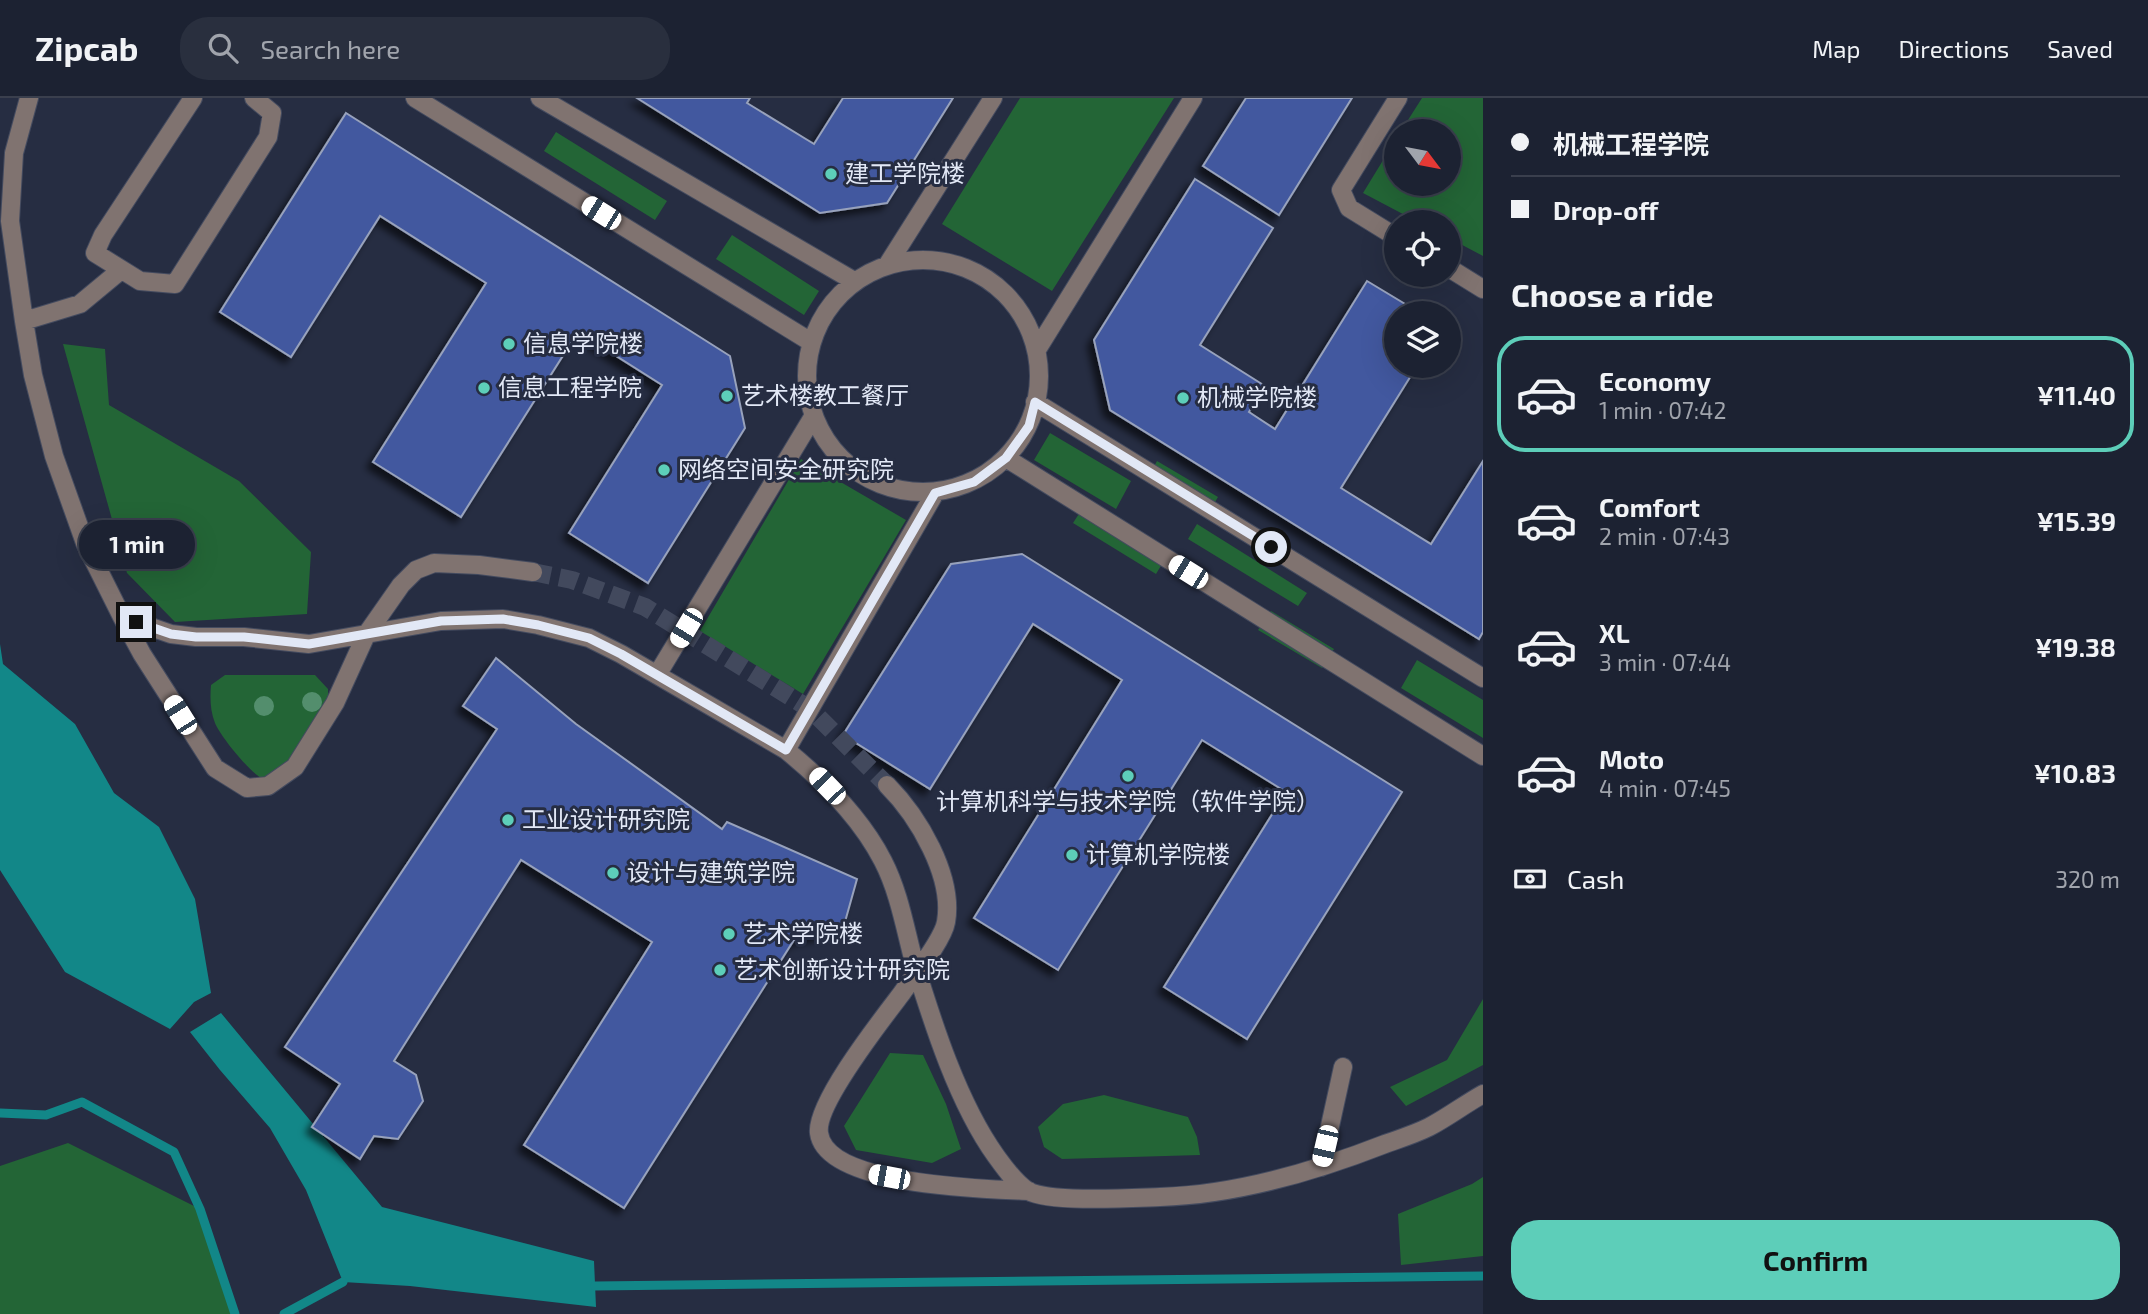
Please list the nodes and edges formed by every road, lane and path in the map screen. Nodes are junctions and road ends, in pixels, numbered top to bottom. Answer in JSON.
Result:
{"nodes":[{"id":1,"x":29,"y":98,"type":"edge"},
{"id":2,"x":193,"y":98,"type":"edge"},
{"id":3,"x":254,"y":98,"type":"edge"},
{"id":4,"x":415,"y":98,"type":"edge"},
{"id":5,"x":540,"y":98,"type":"edge"},
{"id":6,"x":993,"y":98,"type":"edge"},
{"id":7,"x":1193,"y":98,"type":"edge"},
{"id":8,"x":1398,"y":98,"type":"edge"},
{"id":9,"x":1384,"y":230,"type":"edge"},
{"id":10,"x":888,"y":264,"type":"junction"},
{"id":11,"x":121,"y":270,"type":"junction"},
{"id":12,"x":1461,"y":275,"type":"edge"},
{"id":13,"x":854,"y":281,"type":"junction"},
{"id":14,"x":1483,"y":289,"type":"edge"},
{"id":15,"x":24,"y":321,"type":"junction"},
{"id":16,"x":811,"y":342,"type":"junction"},
{"id":17,"x":1038,"y":348,"type":"junction"},
{"id":18,"x":1035,"y":402,"type":"junction"},
{"id":19,"x":813,"y":417,"type":"junction"},
{"id":20,"x":1006,"y":458,"type":"junction"},
{"id":21,"x":935,"y":493,"type":"junction"},
{"id":22,"x":533,"y":572,"type":"tunnel mouth"},
{"id":23,"x":122,"y":617,"type":"junction"},
{"id":24,"x":366,"y":635,"type":"junction"},
{"id":25,"x":657,"y":675,"type":"junction"},
{"id":26,"x":1483,"y":678,"type":"edge"},
{"id":27,"x":786,"y":750,"type":"junction"},
{"id":28,"x":1483,"y":756,"type":"edge"},
{"id":29,"x":887,"y":785,"type":"tunnel mouth"},
{"id":30,"x":918,"y":972,"type":"junction"},
{"id":31,"x":1343,"y":1067,"type":"dead end"},
{"id":32,"x":1483,"y":1094,"type":"edge"},
{"id":33,"x":1321,"y":1167,"type":"junction"},
{"id":34,"x":1028,"y":1191,"type":"junction"}],
"edges":[{"from":1,"to":15,"type":"street"},
{"from":2,"to":11,"type":"street"},
{"from":3,"to":11,"type":"street"},
{"from":4,"to":16,"type":"street"},
{"from":5,"to":13,"type":"street"},
{"from":6,"to":10,"type":"street"},
{"from":7,"to":17,"type":"street"},
{"from":8,"to":9,"type":"street"},
{"from":10,"to":13,"type":"street"},
{"from":10,"to":17,"type":"street"},
{"from":11,"to":15,"type":"street"},
{"from":12,"to":14,"type":"street"},
{"from":13,"to":16,"type":"street"},
{"from":15,"to":23,"type":"street"},
{"from":16,"to":19,"type":"street"},
{"from":17,"to":18,"type":"street"},
{"from":18,"to":20,"type":"street"},
{"from":18,"to":26,"type":"street"},
{"from":19,"to":21,"type":"street"},
{"from":19,"to":25,"type":"street"},
{"from":20,"to":21,"type":"street"},
{"from":20,"to":28,"type":"street"},
{"from":21,"to":27,"type":"street"},
{"from":22,"to":24,"type":"street"},
{"from":23,"to":24,"type":"street"},
{"from":23,"to":24,"type":"street"},
{"from":24,"to":25,"type":"street"},
{"from":25,"to":27,"type":"street"},
{"from":27,"to":30,"type":"street"},
{"from":29,"to":30,"type":"street"},
{"from":30,"to":34,"type":"street"},
{"from":30,"to":34,"type":"street"},
{"from":31,"to":33,"type":"street"},
{"from":32,"to":33,"type":"street"},
{"from":33,"to":34,"type":"street"}]}
